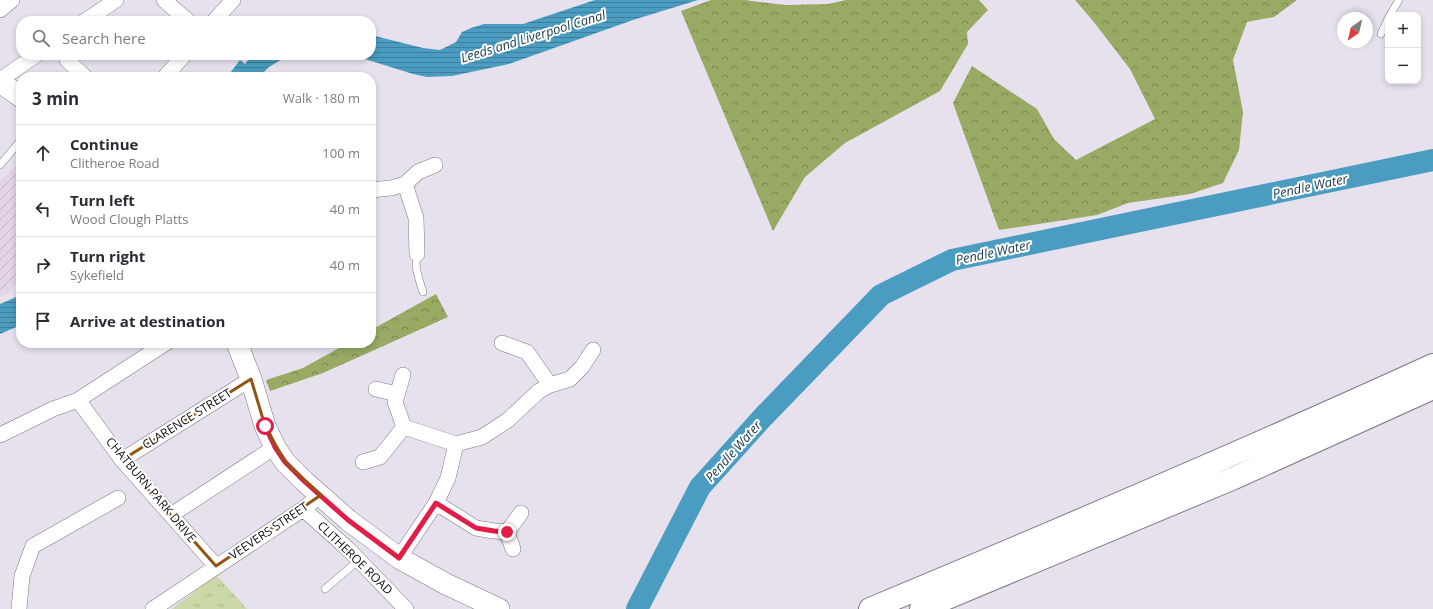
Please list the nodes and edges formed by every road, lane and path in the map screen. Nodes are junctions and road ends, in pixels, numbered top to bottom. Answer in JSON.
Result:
{"nodes":[{"id":1,"x":12,"y":0,"type":"edge"},
{"id":2,"x":116,"y":0,"type":"edge"},
{"id":3,"x":164,"y":0,"type":"edge"},
{"id":4,"x":233,"y":0,"type":"edge"},
{"id":5,"x":1399,"y":0,"type":"edge"},
{"id":6,"x":0,"y":10,"type":"edge"},
{"id":7,"x":1392,"y":12,"type":"edge"},
{"id":8,"x":92,"y":16,"type":"edge"},
{"id":9,"x":182,"y":16,"type":"edge"},
{"id":10,"x":219,"y":16,"type":"edge"},
{"id":11,"x":1385,"y":25,"type":"edge"},
{"id":12,"x":1381,"y":34,"type":"dead end"},
{"id":13,"x":29,"y":60,"type":"edge"},
{"id":14,"x":66,"y":60,"type":"dead end"},
{"id":15,"x":180,"y":60,"type":"edge"},
{"id":16,"x":79,"y":72,"type":"edge"},
{"id":17,"x":169,"y":72,"type":"edge"},
{"id":18,"x":0,"y":81,"type":"edge"},
{"id":19,"x":16,"y":94,"type":"edge"},
{"id":20,"x":16,"y":146,"type":"edge"},
{"id":21,"x":0,"y":165,"type":"edge"},
{"id":22,"x":435,"y":165,"type":"dead end"},
{"id":23,"x":405,"y":184,"type":"junction"},
{"id":24,"x":376,"y":186,"type":"edge"},
{"id":25,"x":417,"y":254,"type":"joint"},
{"id":26,"x":423,"y":292,"type":"dead end"},
{"id":27,"x":502,"y":343,"type":"dead end"},
{"id":28,"x":158,"y":348,"type":"edge"},
{"id":29,"x":239,"y":348,"type":"edge"},
{"id":30,"x":593,"y":350,"type":"dead end"},
{"id":31,"x":1433,"y":365,"type":"edge"},
{"id":32,"x":403,"y":375,"type":"dead end"},
{"id":33,"x":251,"y":379,"type":"junction"},
{"id":34,"x":550,"y":385,"type":"junction"},
{"id":35,"x":1433,"y":388,"type":"edge"},
{"id":36,"x":376,"y":389,"type":"dead end"},
{"id":37,"x":397,"y":394,"type":"junction"},
{"id":38,"x":78,"y":400,"type":"junction"},
{"id":39,"x":404,"y":427,"type":"junction"},
{"id":40,"x":0,"y":435,"type":"edge"},
{"id":41,"x":456,"y":444,"type":"junction"},
{"id":42,"x":275,"y":447,"type":"junction"},
{"id":43,"x":122,"y":460,"type":"junction"},
{"id":44,"x":363,"y":462,"type":"dead end"},
{"id":45,"x":321,"y":495,"type":"junction"},
{"id":46,"x":118,"y":498,"type":"dead end"},
{"id":47,"x":436,"y":503,"type":"junction"},
{"id":48,"x":303,"y":508,"type":"junction"},
{"id":49,"x":521,"y":513,"type":"dead end"},
{"id":50,"x":171,"y":515,"type":"junction"},
{"id":51,"x":507,"y":532,"type":"junction"},
{"id":52,"x":512,"y":549,"type":"dead end"},
{"id":53,"x":399,"y":558,"type":"junction"},
{"id":54,"x":359,"y":560,"type":"junction"},
{"id":55,"x":216,"y":566,"type":"junction"},
{"id":56,"x":325,"y":589,"type":"dead end"},
{"id":57,"x":19,"y":609,"type":"edge"},
{"id":58,"x":153,"y":609,"type":"edge"},
{"id":59,"x":406,"y":609,"type":"edge"},
{"id":60,"x":499,"y":609,"type":"edge"},
{"id":61,"x":870,"y":609,"type":"edge"},
{"id":62,"x":921,"y":609,"type":"edge"}],
"edges":[{"from":1,"to":6,"type":"street"},
{"from":2,"to":8,"type":"street"},
{"from":3,"to":9,"type":"street"},
{"from":4,"to":10,"type":"street"},
{"from":5,"to":7,"type":"lane"},
{"from":11,"to":12,"type":"lane"},
{"from":13,"to":18,"type":"street"},
{"from":14,"to":16,"type":"street"},
{"from":15,"to":17,"type":"street"},
{"from":18,"to":19,"type":"main road"},
{"from":20,"to":21,"type":"lane"},
{"from":22,"to":23,"type":"street"},
{"from":23,"to":24,"type":"street"},
{"from":23,"to":25,"type":"street"},
{"from":25,"to":26,"type":"lane"},
{"from":27,"to":34,"type":"street"},
{"from":28,"to":38,"type":"street"},
{"from":29,"to":33,"type":"main road","name":"CLITHEROE ROAD"},
{"from":30,"to":34,"type":"street"},
{"from":31,"to":61,"type":"highway"},
{"from":32,"to":37,"type":"street"},
{"from":33,"to":42,"type":"main road","name":"CLITHEROE ROAD"},
{"from":33,"to":43,"type":"street","name":"CLARENCE STREET"},
{"from":34,"to":41,"type":"street"},
{"from":35,"to":62,"type":"highway"},
{"from":36,"to":37,"type":"street"},
{"from":37,"to":39,"type":"street"},
{"from":38,"to":40,"type":"street"},
{"from":38,"to":43,"type":"street","name":"CHATBURN PARK DRIVE"},
{"from":39,"to":41,"type":"street"},
{"from":39,"to":44,"type":"street"},
{"from":41,"to":47,"type":"street"},
{"from":42,"to":45,"type":"main road","name":"CLITHEROE ROAD"},
{"from":42,"to":50,"type":"street"},
{"from":43,"to":50,"type":"street","name":"CHATBURN PARK DRIVE"},
{"from":45,"to":48,"type":"street","name":"VEEVERS STREET"},
{"from":45,"to":53,"type":"main road","name":"CLITHEROE ROAD"},
{"from":46,"to":57,"type":"street"},
{"from":47,"to":51,"type":"street"},
{"from":47,"to":53,"type":"street"},
{"from":48,"to":54,"type":"street","name":"CLITHEROE ROAD"},
{"from":48,"to":55,"type":"street","name":"VEEVERS STREET"},
{"from":49,"to":51,"type":"street"},
{"from":50,"to":55,"type":"street","name":"CHATBURN PARK DRIVE"},
{"from":51,"to":52,"type":"street"},
{"from":53,"to":60,"type":"main road","name":"CLITHEROE ROAD"},
{"from":54,"to":56,"type":"lane"},
{"from":54,"to":59,"type":"street","name":"CLITHEROE ROAD"},
{"from":55,"to":58,"type":"street"}]}
